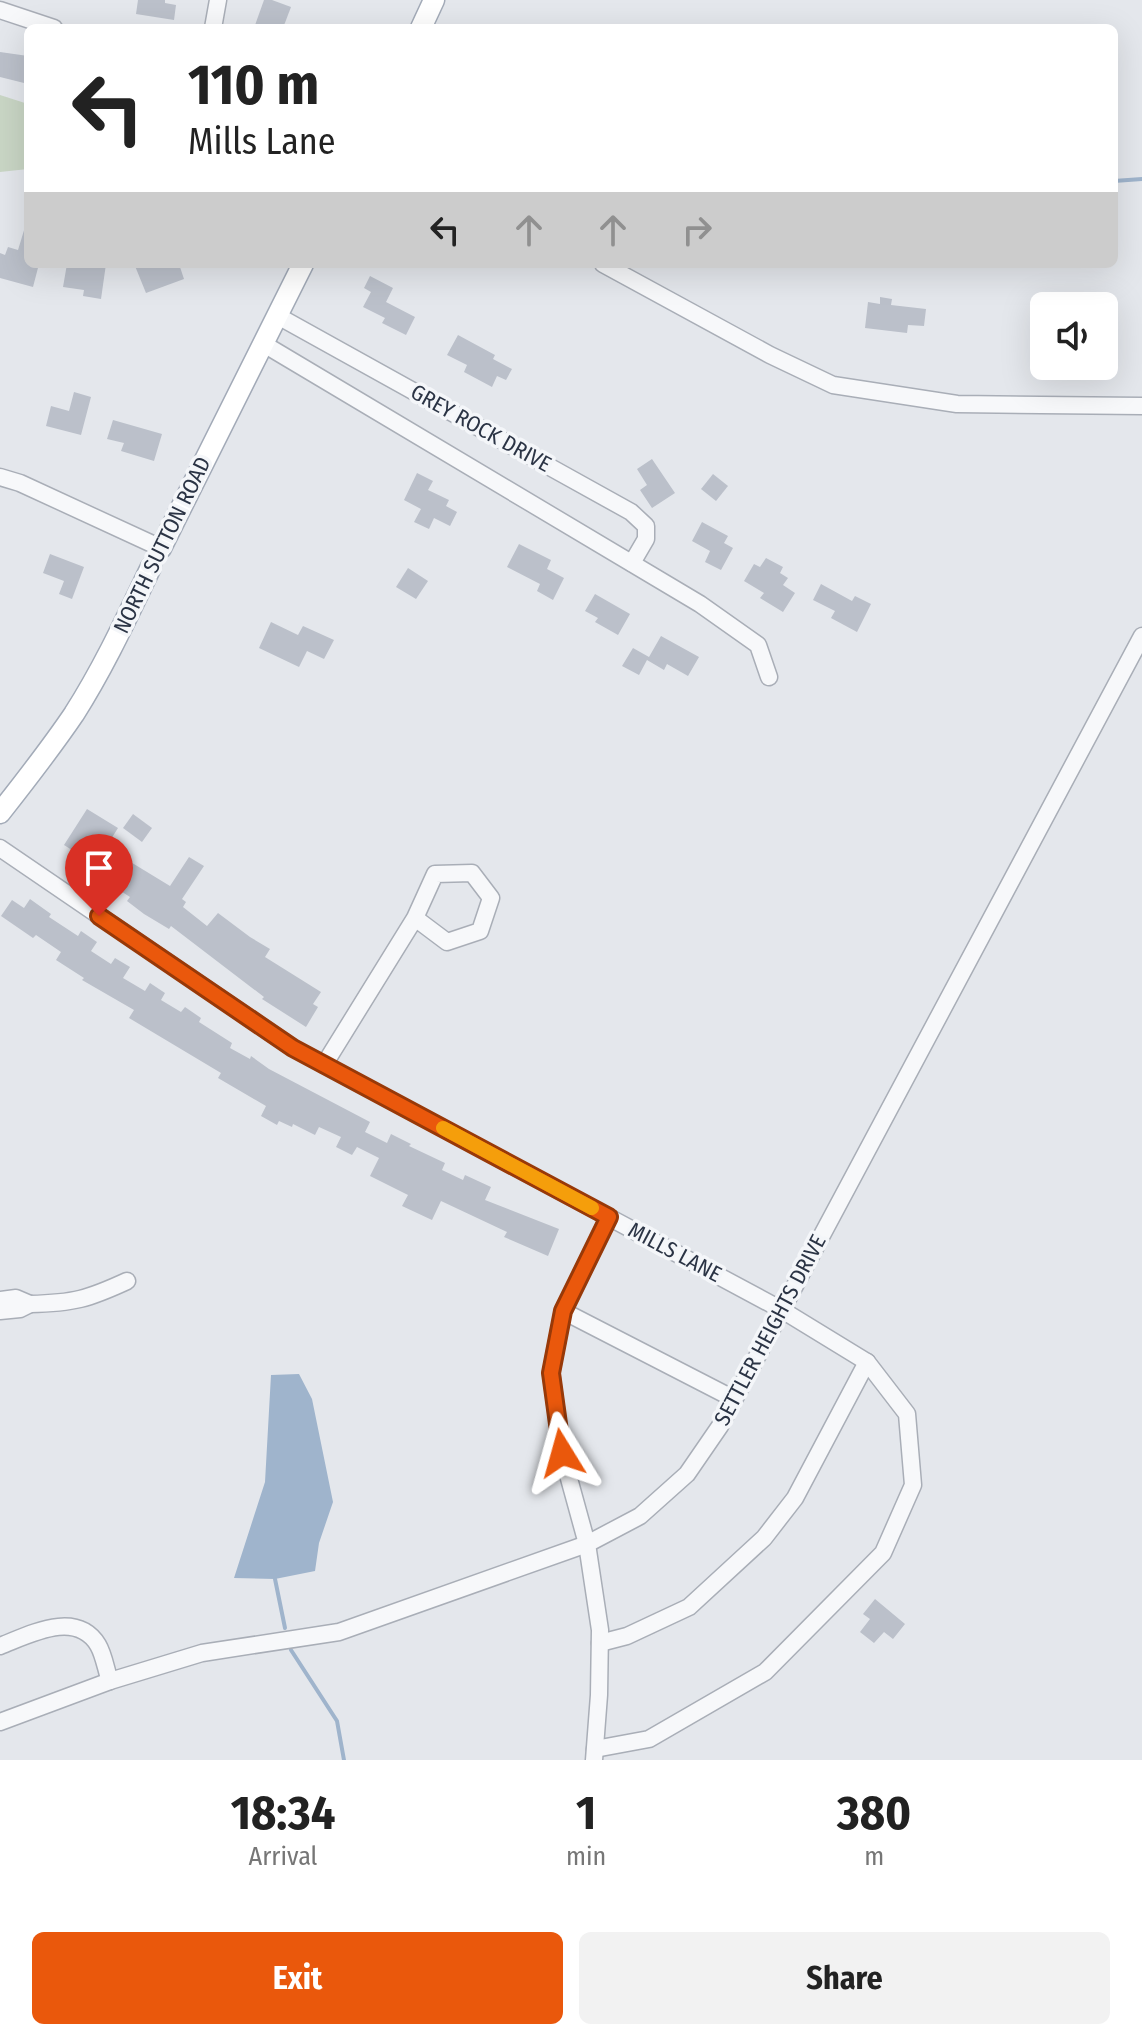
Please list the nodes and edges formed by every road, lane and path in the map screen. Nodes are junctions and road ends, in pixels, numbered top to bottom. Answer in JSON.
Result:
{"nodes":[{"id":1,"x":218,"y":0,"type":"edge"},
{"id":2,"x":434,"y":0,"type":"edge"},
{"id":3,"x":0,"y":10,"type":"edge"},
{"id":4,"x":42,"y":24,"type":"edge"},
{"id":5,"x":214,"y":24,"type":"edge"},
{"id":6,"x":423,"y":24,"type":"edge"},
{"id":7,"x":301,"y":268,"type":"edge"},
{"id":8,"x":610,"y":268,"type":"edge"},
{"id":9,"x":276,"y":315,"type":"junction"},
{"id":10,"x":262,"y":343,"type":"junction"},
{"id":11,"x":1142,"y":406,"type":"edge"},
{"id":12,"x":0,"y":477,"type":"edge"},
{"id":13,"x":161,"y":548,"type":"junction"},
{"id":14,"x":632,"y":563,"type":"junction"},
{"id":15,"x":151,"y":567,"type":"joint"},
{"id":16,"x":1142,"y":636,"type":"edge"},
{"id":17,"x":769,"y":677,"type":"dead end"},
{"id":18,"x":0,"y":813,"type":"edge"},
{"id":19,"x":0,"y":848,"type":"edge"},
{"id":20,"x":415,"y":918,"type":"junction"},
{"id":21,"x":324,"y":1065,"type":"junction"},
{"id":22,"x":609,"y":1217,"type":"junction"},
{"id":23,"x":127,"y":1281,"type":"dead end"},
{"id":24,"x":0,"y":1300,"type":"edge"},
{"id":25,"x":30,"y":1304,"type":"junction"},
{"id":26,"x":782,"y":1310,"type":"junction"},
{"id":27,"x":0,"y":1311,"type":"edge"},
{"id":28,"x":563,"y":1311,"type":"junction"},
{"id":29,"x":867,"y":1362,"type":"junction"},
{"id":30,"x":734,"y":1399,"type":"junction"},
{"id":31,"x":587,"y":1544,"type":"junction"},
{"id":32,"x":600,"y":1643,"type":"junction"},
{"id":33,"x":0,"y":1646,"type":"edge"},
{"id":34,"x":110,"y":1681,"type":"junction"},
{"id":35,"x":0,"y":1722,"type":"edge"},
{"id":36,"x":595,"y":1754,"type":"edge"}],
"edges":[{"from":1,"to":5,"type":"street"},
{"from":2,"to":6,"type":"main road"},
{"from":3,"to":4,"type":"street"},
{"from":7,"to":9,"type":"main road","name":"NORTH SUTTON ROAD"},
{"from":8,"to":11,"type":"street"},
{"from":9,"to":10,"type":"main road","name":"NORTH SUTTON ROAD"},
{"from":9,"to":14,"type":"street","name":"GREY ROCK DRIVE"},
{"from":10,"to":13,"type":"main road","name":"NORTH SUTTON ROAD"},
{"from":10,"to":14,"type":"street","name":"GREY ROCK DRIVE"},
{"from":12,"to":13,"type":"street"},
{"from":13,"to":15,"type":"street","name":"NORTH SUTTON ROAD"},
{"from":14,"to":17,"type":"street","name":"GREY ROCK DRIVE"},
{"from":15,"to":18,"type":"main road","name":"NORTH SUTTON ROAD"},
{"from":16,"to":26,"type":"street","name":"SETTLER HEIGHTS DRIVE"},
{"from":19,"to":21,"type":"street","name":"MILLS LANE"},
{"from":20,"to":20,"type":"street"},
{"from":20,"to":21,"type":"street"},
{"from":21,"to":22,"type":"street","name":"MILLS LANE"},
{"from":22,"to":26,"type":"street","name":"MILLS LANE"},
{"from":22,"to":28,"type":"street"},
{"from":23,"to":25,"type":"street"},
{"from":24,"to":25,"type":"street"},
{"from":25,"to":27,"type":"street"},
{"from":26,"to":29,"type":"street","name":"MILLS LANE"},
{"from":26,"to":30,"type":"street","name":"SETTLER HEIGHTS DRIVE"},
{"from":28,"to":30,"type":"street"},
{"from":28,"to":31,"type":"street"},
{"from":29,"to":32,"type":"street"},
{"from":29,"to":36,"type":"street","name":"MILLS LANE"},
{"from":30,"to":31,"type":"street","name":"SETTLER HEIGHTS DRIVE"},
{"from":31,"to":32,"type":"street"},
{"from":31,"to":34,"type":"street","name":"SETTLER HEIGHTS DRIVE"},
{"from":32,"to":36,"type":"street"},
{"from":33,"to":34,"type":"street"},
{"from":34,"to":35,"type":"street","name":"SETTLER HEIGHTS DRIVE"}]}
